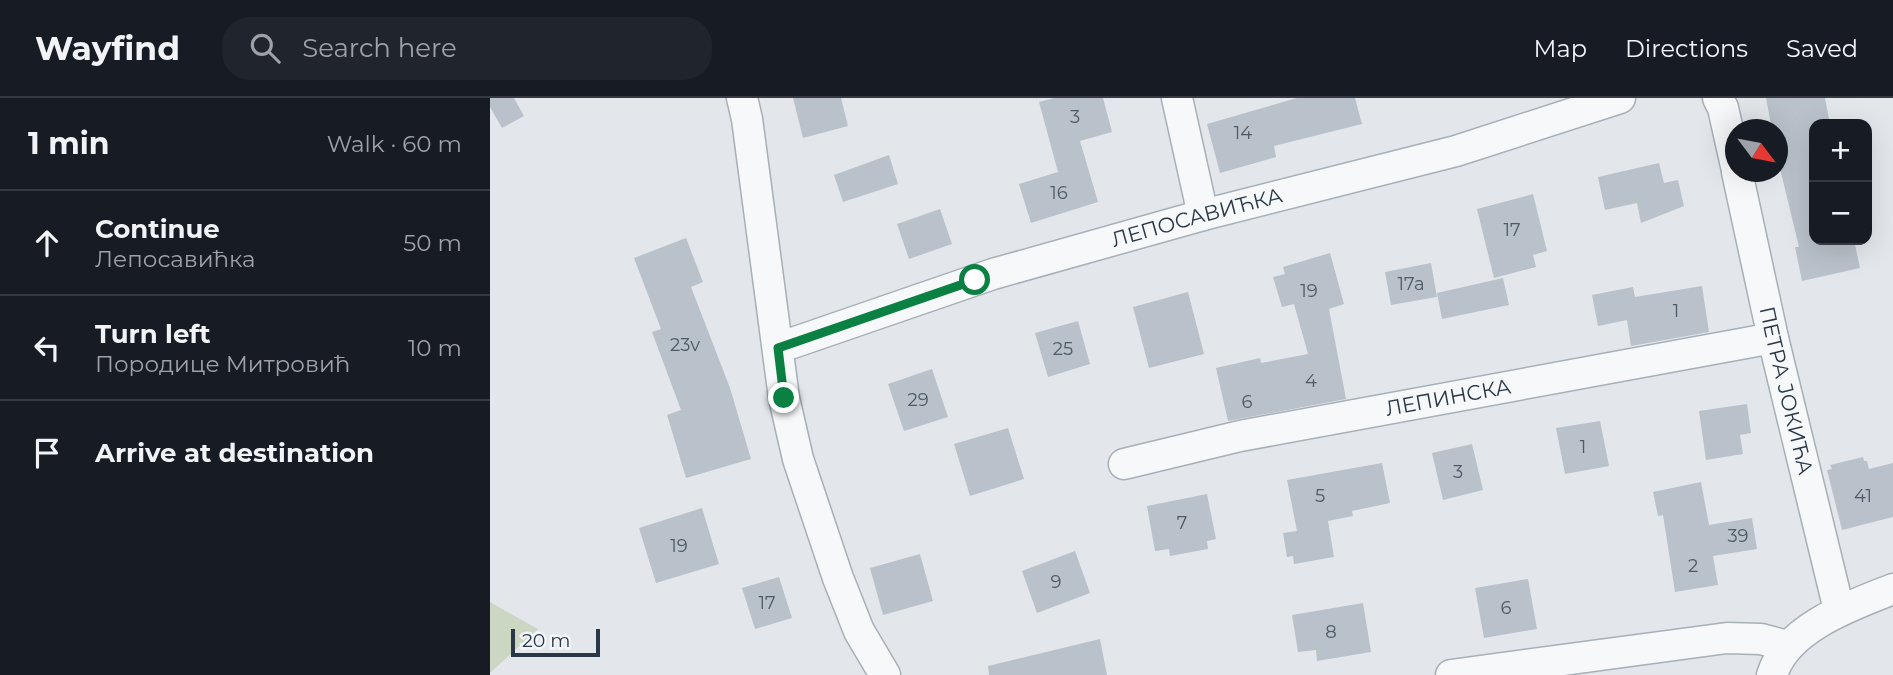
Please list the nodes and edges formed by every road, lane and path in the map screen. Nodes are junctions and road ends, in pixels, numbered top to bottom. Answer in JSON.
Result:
{"nodes":[{"id":1,"x":742,"y":98,"type":"edge"},
{"id":2,"x":1177,"y":98,"type":"edge"},
{"id":3,"x":1718,"y":98,"type":"edge"},
{"id":4,"x":1611,"y":99,"type":"edge"},
{"id":5,"x":1725,"y":119,"type":"edge"},
{"id":6,"x":1739,"y":182,"type":"edge"},
{"id":7,"x":1203,"y":215,"type":"junction"},
{"id":8,"x":1773,"y":338,"type":"junction"},
{"id":9,"x":778,"y":348,"type":"junction"},
{"id":10,"x":1124,"y":464,"type":"dead end"},
{"id":11,"x":1893,"y":589,"type":"edge"},
{"id":12,"x":1839,"y":610,"type":"junction"},
{"id":13,"x":1787,"y":646,"type":"junction"},
{"id":14,"x":886,"y":675,"type":"edge"},
{"id":15,"x":1451,"y":675,"type":"edge"},
{"id":16,"x":1772,"y":675,"type":"edge"}],
"edges":[{"from":1,"to":9,"type":"street"},
{"from":2,"to":7,"type":"street"},
{"from":3,"to":5,"type":"street"},
{"from":4,"to":7,"type":"street","name":"ЛЕПОСАВИЋКА"},
{"from":6,"to":8,"type":"street","name":"ПЕТРА ЈОКИЋА"},
{"from":7,"to":9,"type":"street","name":"ЛЕПОСАВИЋКА"},
{"from":8,"to":10,"type":"street","name":"ЛЕПИНСКА"},
{"from":8,"to":12,"type":"street","name":"ПЕТРА ЈОКИЋА"},
{"from":9,"to":14,"type":"street"},
{"from":11,"to":12,"type":"street"},
{"from":12,"to":13,"type":"street"},
{"from":13,"to":15,"type":"street"},
{"from":13,"to":16,"type":"street"}]}
